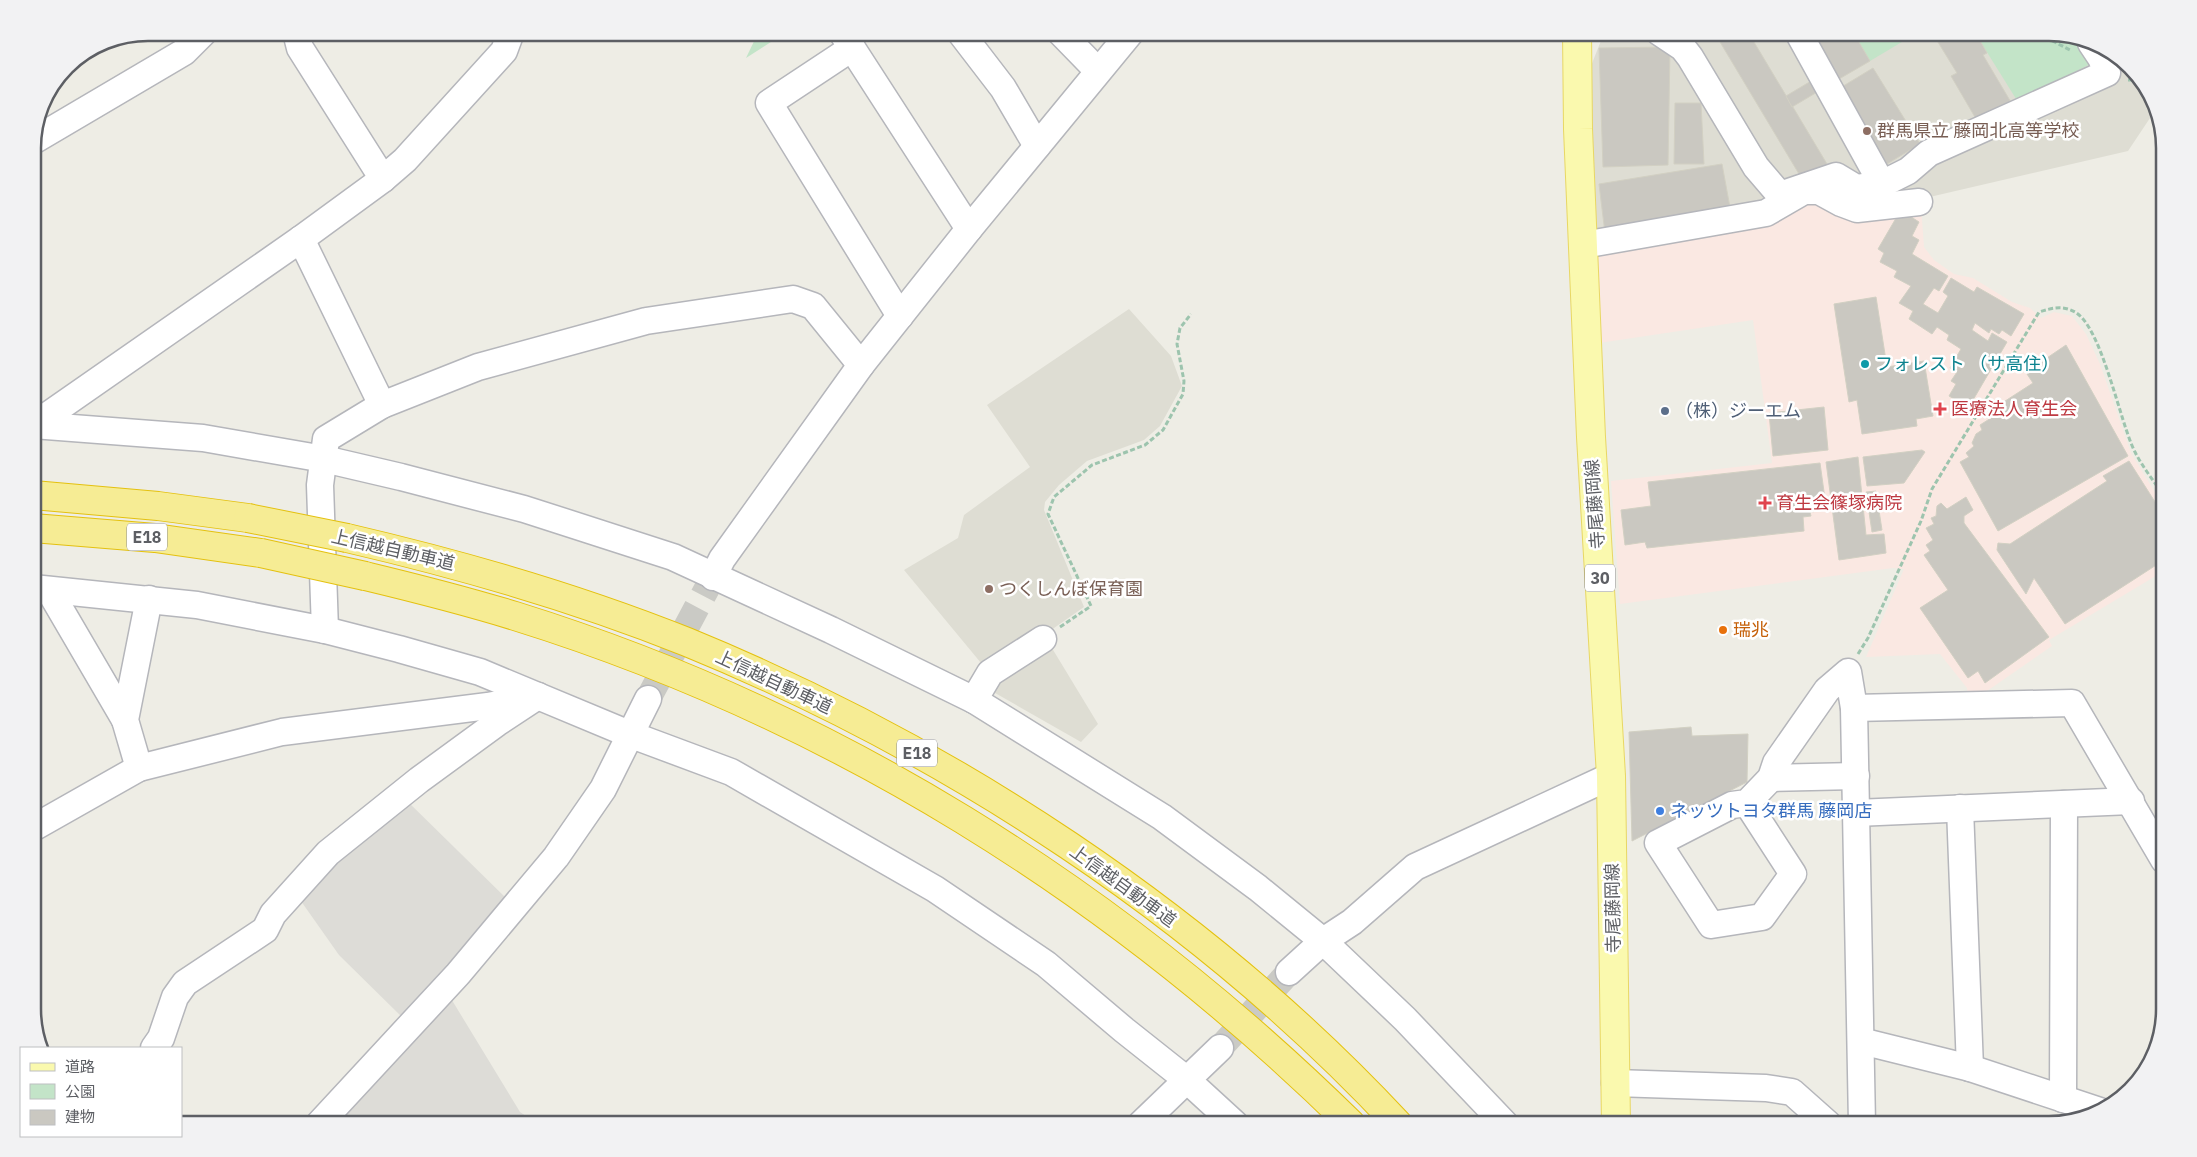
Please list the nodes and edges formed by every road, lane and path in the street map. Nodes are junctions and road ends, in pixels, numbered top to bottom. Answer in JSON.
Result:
{"nodes":[{"id":1,"x":298,"y":41,"type":"edge"},
{"id":2,"x":508,"y":41,"type":"edge"},
{"id":3,"x":846,"y":41,"type":"edge"},
{"id":4,"x":848,"y":41,"type":"edge"},
{"id":5,"x":967,"y":41,"type":"edge"},
{"id":6,"x":1069,"y":41,"type":"edge"},
{"id":7,"x":1123,"y":41,"type":"edge"},
{"id":8,"x":1578,"y":41,"type":"edge"},
{"id":9,"x":1672,"y":41,"type":"edge"},
{"id":10,"x":1803,"y":41,"type":"edge"},
{"id":11,"x":179,"y":42,"type":"edge"},
{"id":12,"x":2098,"y":53,"type":"edge"},
{"id":13,"x":1098,"y":71,"type":"junction"},
{"id":14,"x":42,"y":136,"type":"edge"},
{"id":15,"x":1037,"y":146,"type":"junction"},
{"id":16,"x":383,"y":180,"type":"junction"},
{"id":17,"x":1882,"y":184,"type":"junction"},
{"id":18,"x":1919,"y":202,"type":"dead end"},
{"id":19,"x":969,"y":229,"type":"junction"},
{"id":20,"x":301,"y":239,"type":"junction"},
{"id":21,"x":1583,"y":246,"type":"junction"},
{"id":22,"x":1191,"y":314,"type":"dead end"},
{"id":23,"x":900,"y":316,"type":"junction"},
{"id":24,"x":861,"y":365,"type":"junction"},
{"id":25,"x":382,"y":406,"type":"junction"},
{"id":26,"x":41,"y":419,"type":"edge"},
{"id":27,"x":41,"y":426,"type":"edge"},
{"id":28,"x":324,"y":459,"type":"junction"},
{"id":29,"x":2156,"y":485,"type":"edge"},
{"id":30,"x":41,"y":496,"type":"edge"},
{"id":31,"x":41,"y":529,"type":"edge"},
{"id":32,"x":712,"y":577,"type":"junction"},
{"id":33,"x":41,"y":589,"type":"edge"},
{"id":34,"x":149,"y":599,"type":"junction"},
{"id":35,"x":325,"y":630,"type":"junction"},
{"id":36,"x":1043,"y":639,"type":"joint"},
{"id":37,"x":1848,"y":672,"type":"junction"},
{"id":38,"x":538,"y":696,"type":"junction"},
{"id":39,"x":648,"y":699,"type":"tunnel mouth"},
{"id":40,"x":974,"y":700,"type":"junction"},
{"id":41,"x":1854,"y":708,"type":"junction"},
{"id":42,"x":125,"y":720,"type":"junction"},
{"id":43,"x":629,"y":734,"type":"junction"},
{"id":44,"x":139,"y":768,"type":"junction"},
{"id":45,"x":1611,"y":776,"type":"junction"},
{"id":46,"x":1856,"y":776,"type":"junction"},
{"id":47,"x":1771,"y":778,"type":"junction"},
{"id":48,"x":2131,"y":801,"type":"junction"},
{"id":49,"x":1747,"y":803,"type":"junction"},
{"id":50,"x":2064,"y":804,"type":"junction"},
{"id":51,"x":1960,"y":808,"type":"junction"},
{"id":52,"x":1856,"y":813,"type":"junction"},
{"id":53,"x":41,"y":823,"type":"edge"},
{"id":54,"x":2156,"y":846,"type":"edge"},
{"id":55,"x":1323,"y":941,"type":"junction"},
{"id":56,"x":1288,"y":972,"type":"tunnel mouth"},
{"id":57,"x":1861,"y":1041,"type":"junction"},
{"id":58,"x":155,"y":1047,"type":"edge"},
{"id":59,"x":1220,"y":1048,"type":"tunnel mouth"},
{"id":60,"x":1970,"y":1068,"type":"junction"},
{"id":61,"x":1187,"y":1080,"type":"junction"},
{"id":62,"x":1615,"y":1083,"type":"junction"},
{"id":63,"x":2063,"y":1099,"type":"junction"},
{"id":64,"x":2091,"y":1107,"type":"edge"},
{"id":65,"x":326,"y":1116,"type":"edge"},
{"id":66,"x":1149,"y":1116,"type":"edge"},
{"id":67,"x":1226,"y":1116,"type":"edge"},
{"id":68,"x":1343,"y":1116,"type":"edge"},
{"id":69,"x":1390,"y":1116,"type":"edge"},
{"id":70,"x":1497,"y":1116,"type":"edge"},
{"id":71,"x":1616,"y":1116,"type":"edge"},
{"id":72,"x":1819,"y":1116,"type":"edge"},
{"id":73,"x":1862,"y":1116,"type":"edge"}],
"edges":[{"from":1,"to":16,"type":"street"},
{"from":2,"to":16,"type":"street"},
{"from":3,"to":23,"type":"street"},
{"from":4,"to":19,"type":"street"},
{"from":5,"to":15,"type":"street"},
{"from":6,"to":13,"type":"street"},
{"from":7,"to":13,"type":"street"},
{"from":8,"to":21,"type":"main road","name":"寺尾藤岡線","number":"30"},
{"from":9,"to":17,"type":"street"},
{"from":10,"to":17,"type":"street"},
{"from":11,"to":14,"type":"street"},
{"from":12,"to":17,"type":"street"},
{"from":13,"to":15,"type":"street"},
{"from":15,"to":19,"type":"street"},
{"from":16,"to":20,"type":"street"},
{"from":18,"to":21,"type":"street"},
{"from":19,"to":23,"type":"street"},
{"from":20,"to":25,"type":"street"},
{"from":20,"to":26,"type":"street"},
{"from":21,"to":45,"type":"main road","name":"寺尾藤岡線","number":"30"},
{"from":22,"to":36,"type":"path"},
{"from":23,"to":24,"type":"street"},
{"from":24,"to":25,"type":"street"},
{"from":24,"to":32,"type":"street"},
{"from":25,"to":28,"type":"street"},
{"from":27,"to":28,"type":"street"},
{"from":28,"to":32,"type":"street"},
{"from":28,"to":35,"type":"street"},
{"from":29,"to":37,"type":"path"},
{"from":30,"to":69,"type":"highway","name":"上信越自動車道","number":"E18","bridge":true},
{"from":31,"to":68,"type":"highway","name":"上信越自動車道","number":"E18","bridge":true},
{"from":32,"to":40,"type":"street"},
{"from":33,"to":34,"type":"street"},
{"from":33,"to":42,"type":"street"},
{"from":34,"to":35,"type":"street"},
{"from":34,"to":42,"type":"street"},
{"from":35,"to":38,"type":"street"},
{"from":36,"to":40,"type":"street"},
{"from":37,"to":41,"type":"street"},
{"from":37,"to":47,"type":"street"},
{"from":38,"to":43,"type":"street"},
{"from":38,"to":44,"type":"street"},
{"from":38,"to":58,"type":"street"},
{"from":39,"to":43,"type":"street"},
{"from":40,"to":55,"type":"street"},
{"from":41,"to":46,"type":"street"},
{"from":41,"to":48,"type":"street"},
{"from":42,"to":44,"type":"street"},
{"from":43,"to":61,"type":"street"},
{"from":43,"to":65,"type":"street"},
{"from":44,"to":53,"type":"street"},
{"from":45,"to":55,"type":"street"},
{"from":45,"to":62,"type":"main road","name":"寺尾藤岡線","number":"30"},
{"from":46,"to":47,"type":"street"},
{"from":46,"to":52,"type":"street"},
{"from":47,"to":49,"type":"street"},
{"from":48,"to":50,"type":"street"},
{"from":48,"to":54,"type":"street"},
{"from":49,"to":49,"type":"street"},
{"from":50,"to":51,"type":"street"},
{"from":50,"to":63,"type":"street"},
{"from":51,"to":52,"type":"street"},
{"from":51,"to":60,"type":"street"},
{"from":52,"to":57,"type":"street"},
{"from":55,"to":56,"type":"street"},
{"from":55,"to":70,"type":"street"},
{"from":57,"to":60,"type":"street"},
{"from":57,"to":73,"type":"street"},
{"from":59,"to":61,"type":"street"},
{"from":60,"to":63,"type":"street"},
{"from":61,"to":66,"type":"street"},
{"from":61,"to":67,"type":"street"},
{"from":62,"to":71,"type":"main road","name":"寺尾藤岡線","number":"30"},
{"from":62,"to":72,"type":"street"},
{"from":63,"to":64,"type":"street"}]}
